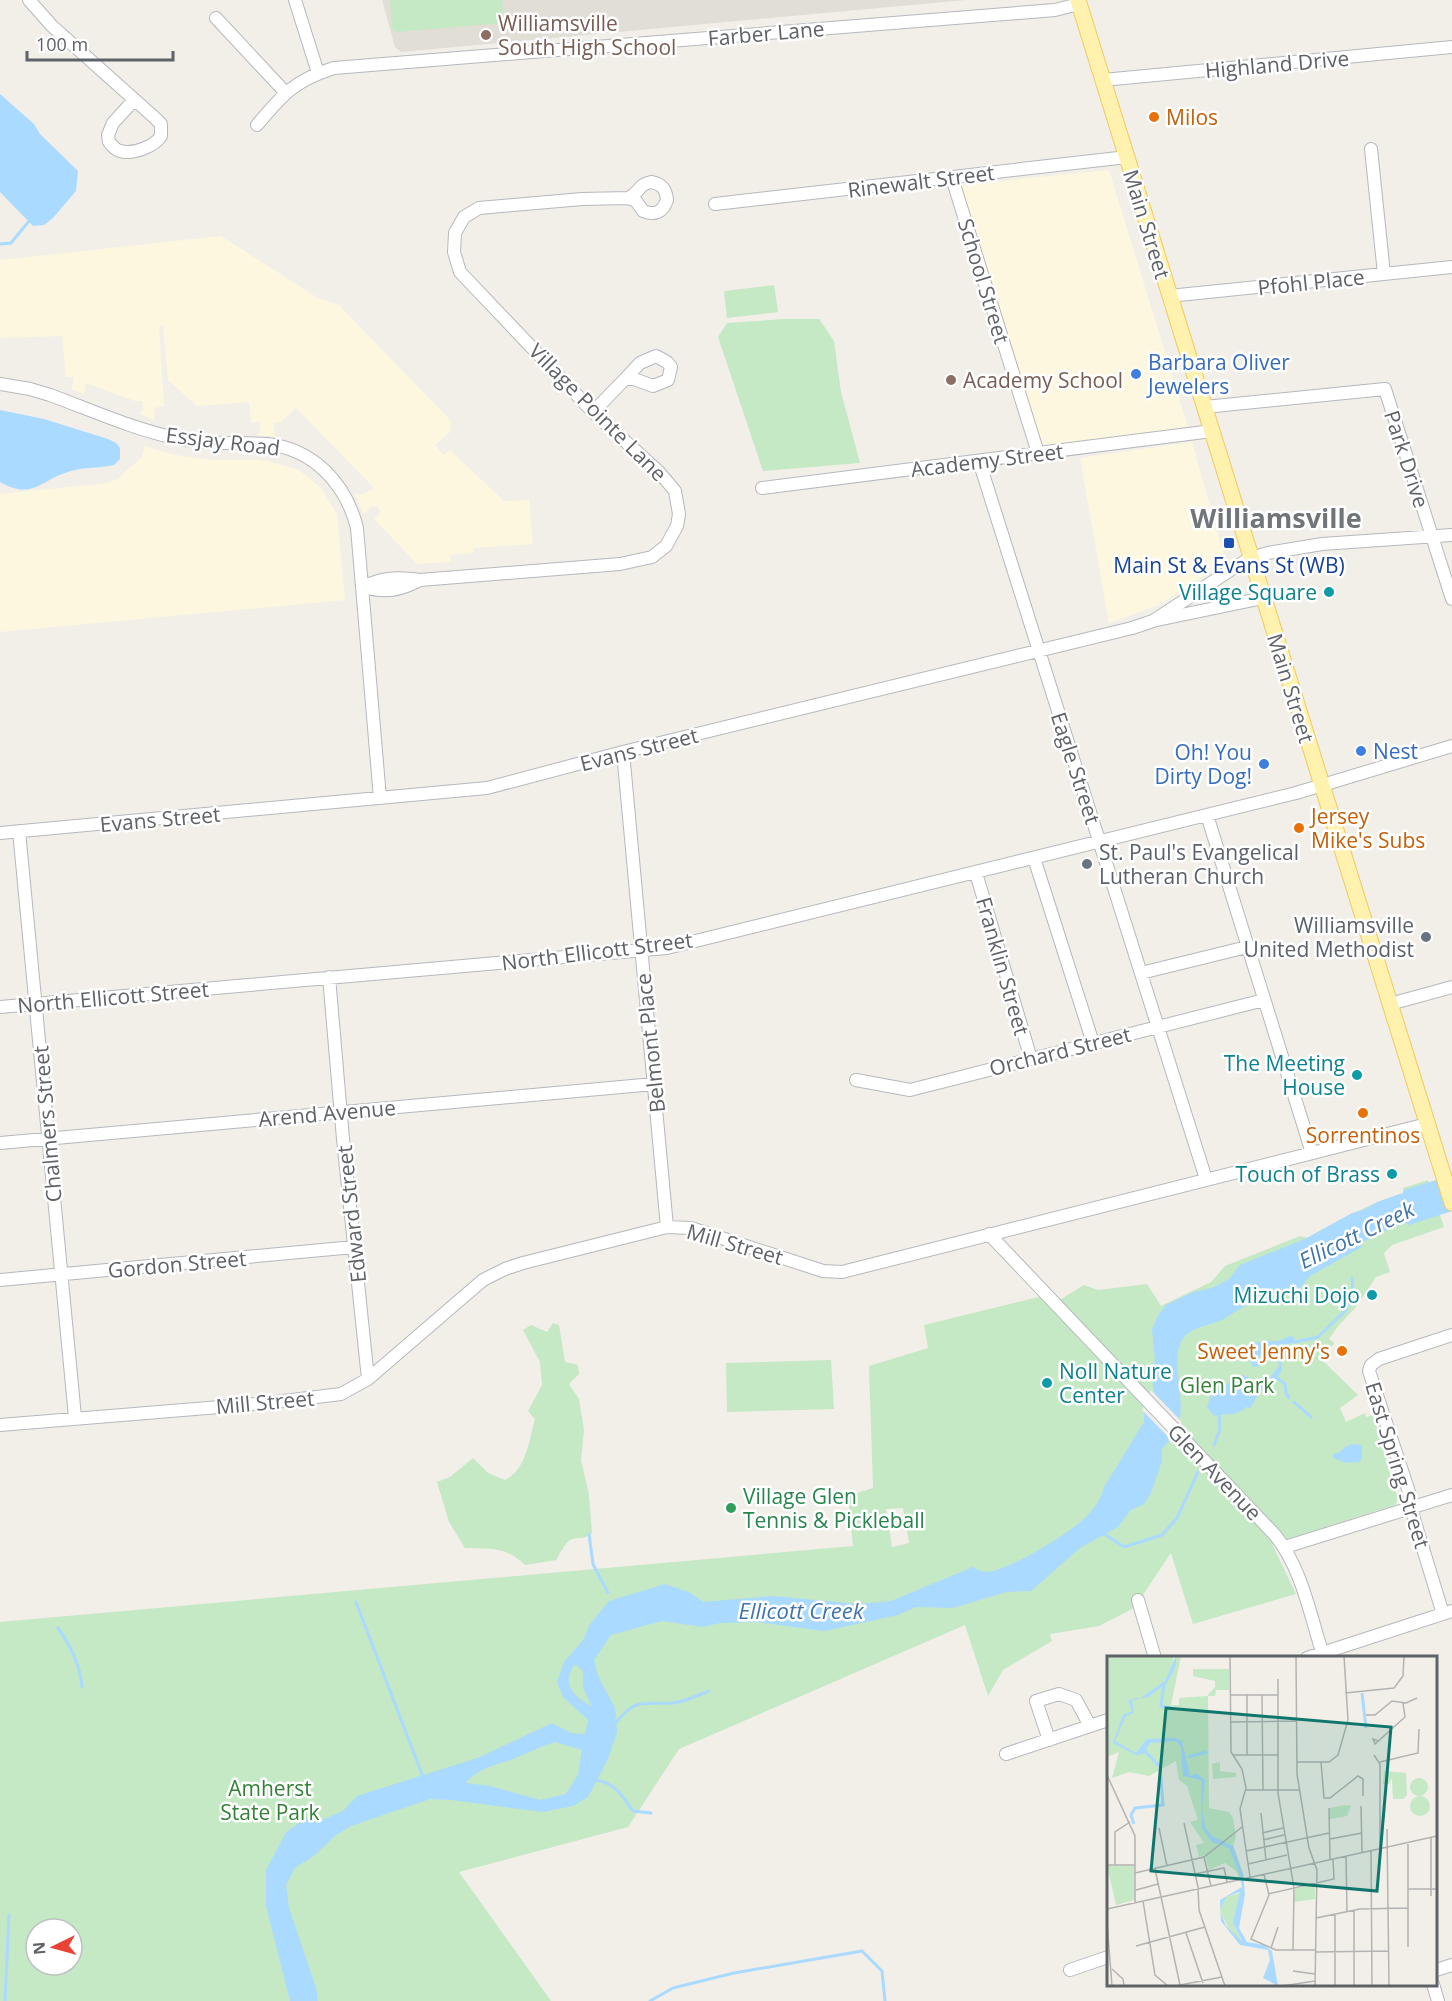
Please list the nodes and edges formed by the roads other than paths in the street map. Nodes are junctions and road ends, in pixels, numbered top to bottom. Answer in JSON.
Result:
{"nodes":[{"id":1,"x":29,"y":0,"type":"edge"},
{"id":2,"x":295,"y":0,"type":"edge"},
{"id":3,"x":1079,"y":2,"type":"edge"},
{"id":4,"x":216,"y":18,"type":"dead end"},
{"id":5,"x":1452,"y":47,"type":"edge"},
{"id":6,"x":318,"y":73,"type":"junction"},
{"id":7,"x":1103,"y":80,"type":"junction"},
{"id":8,"x":285,"y":92,"type":"junction"},
{"id":9,"x":134,"y":100,"type":"junction"},
{"id":10,"x":257,"y":125,"type":"dead end"},
{"id":11,"x":1371,"y":149,"type":"dead end"},
{"id":12,"x":1127,"y":157,"type":"junction"},
{"id":13,"x":952,"y":178,"type":"junction"},
{"id":14,"x":628,"y":198,"type":"dead end"},
{"id":15,"x":715,"y":204,"type":"dead end"},
{"id":16,"x":1452,"y":267,"type":"edge"},
{"id":17,"x":1384,"y":274,"type":"junction"},
{"id":18,"x":1169,"y":296,"type":"junction"},
{"id":19,"x":625,"y":379,"type":"dead end"},
{"id":20,"x":0,"y":384,"type":"edge"},
{"id":21,"x":1204,"y":407,"type":"junction"},
{"id":22,"x":593,"y":412,"type":"junction"},
{"id":23,"x":1212,"y":431,"type":"junction"},
{"id":24,"x":1038,"y":453,"type":"junction"},
{"id":25,"x":979,"y":461,"type":"junction"},
{"id":26,"x":762,"y":488,"type":"dead end"},
{"id":27,"x":1452,"y":535,"type":"edge"},
{"id":28,"x":1432,"y":537,"type":"junction"},
{"id":29,"x":1251,"y":558,"type":"junction"},
{"id":30,"x":363,"y":587,"type":"junction"},
{"id":31,"x":1263,"y":598,"type":"junction"},
{"id":32,"x":1452,"y":599,"type":"edge"},
{"id":33,"x":1153,"y":621,"type":"junction"},
{"id":34,"x":1039,"y":651,"type":"junction"},
{"id":35,"x":1452,"y":746,"type":"edge"},
{"id":36,"x":623,"y":752,"type":"junction"},
{"id":37,"x":1322,"y":786,"type":"junction"},
{"id":38,"x":380,"y":798,"type":"junction"},
{"id":39,"x":1206,"y":815,"type":"junction"},
{"id":40,"x":19,"y":831,"type":"junction"},
{"id":41,"x":0,"y":833,"type":"edge"},
{"id":42,"x":1099,"y":842,"type":"junction"},
{"id":43,"x":1034,"y":858,"type":"junction"},
{"id":44,"x":976,"y":873,"type":"junction"},
{"id":45,"x":1247,"y":947,"type":"junction"},
{"id":46,"x":641,"y":950,"type":"junction"},
{"id":47,"x":1141,"y":974,"type":"junction"},
{"id":48,"x":329,"y":978,"type":"junction"},
{"id":49,"x":1452,"y":987,"type":"edge"},
{"id":50,"x":1264,"y":1000,"type":"junction"},
{"id":51,"x":36,"y":1004,"type":"junction"},
{"id":52,"x":1390,"y":1004,"type":"junction"},
{"id":53,"x":0,"y":1007,"type":"edge"},
{"id":54,"x":1158,"y":1026,"type":"junction"},
{"id":55,"x":1093,"y":1042,"type":"junction"},
{"id":56,"x":1031,"y":1059,"type":"junction"},
{"id":57,"x":856,"y":1080,"type":"dead end"},
{"id":58,"x":654,"y":1084,"type":"junction"},
{"id":59,"x":341,"y":1112,"type":"junction"},
{"id":60,"x":1428,"y":1124,"type":"junction"},
{"id":61,"x":49,"y":1139,"type":"junction"},
{"id":62,"x":0,"y":1143,"type":"edge"},
{"id":63,"x":1312,"y":1153,"type":"junction"},
{"id":64,"x":1206,"y":1179,"type":"junction"},
{"id":65,"x":1452,"y":1203,"type":"edge"},
{"id":66,"x":667,"y":1227,"type":"junction"},
{"id":67,"x":988,"y":1234,"type":"junction"},
{"id":68,"x":354,"y":1247,"type":"junction"},
{"id":69,"x":61,"y":1275,"type":"junction"},
{"id":70,"x":0,"y":1281,"type":"edge"},
{"id":71,"x":1452,"y":1335,"type":"edge"},
{"id":72,"x":368,"y":1379,"type":"junction"},
{"id":73,"x":75,"y":1418,"type":"junction"},
{"id":74,"x":0,"y":1425,"type":"edge"},
{"id":75,"x":1452,"y":1495,"type":"edge"},
{"id":76,"x":1412,"y":1507,"type":"junction"},
{"id":77,"x":1285,"y":1547,"type":"junction"},
{"id":78,"x":1138,"y":1600,"type":"dead end"},
{"id":79,"x":1448,"y":1613,"type":"edge"},
{"id":80,"x":1323,"y":1655,"type":"edge"},
{"id":81,"x":1154,"y":1656,"type":"edge"},
{"id":82,"x":1107,"y":1720,"type":"edge"},
{"id":83,"x":1090,"y":1726,"type":"junction"},
{"id":84,"x":1049,"y":1740,"type":"junction"},
{"id":85,"x":1006,"y":1754,"type":"dead end"},
{"id":86,"x":1107,"y":1957,"type":"edge"},
{"id":87,"x":1452,"y":1965,"type":"edge"},
{"id":88,"x":1070,"y":1970,"type":"dead end"},
{"id":89,"x":1437,"y":1970,"type":"edge"},
{"id":90,"x":1434,"y":1986,"type":"edge"},
{"id":91,"x":1438,"y":2001,"type":"edge"}],
"edges":[{"from":1,"to":9,"type":"street"},
{"from":2,"to":6,"type":"street"},
{"from":3,"to":6,"type":"street","name":"Farber Lane"},
{"from":3,"to":7,"type":"main road","name":"Main Street"},
{"from":4,"to":8,"type":"street"},
{"from":5,"to":7,"type":"street","name":"Highland Drive"},
{"from":6,"to":8,"type":"street","name":"Farber Lane"},
{"from":7,"to":12,"type":"main road","name":"Main Street"},
{"from":8,"to":10,"type":"street","name":"Farber Lane"},
{"from":9,"to":9,"type":"street"},
{"from":11,"to":17,"type":"street"},
{"from":12,"to":13,"type":"street","name":"Rinewalt Street"},
{"from":12,"to":18,"type":"main road","name":"Main Street"},
{"from":13,"to":15,"type":"street","name":"Rinewalt Street"},
{"from":13,"to":24,"type":"street","name":"School Street"},
{"from":14,"to":22,"type":"street","name":"Village Pointe Lane"},
{"from":16,"to":17,"type":"street","name":"Pfohl Place"},
{"from":17,"to":18,"type":"street","name":"Pfohl Place"},
{"from":18,"to":21,"type":"main road","name":"Main Street"},
{"from":19,"to":22,"type":"street"},
{"from":20,"to":30,"type":"street","name":"Essjay Road"},
{"from":21,"to":23,"type":"main road","name":"Main Street"},
{"from":21,"to":28,"type":"street","name":"Park Drive"},
{"from":22,"to":30,"type":"street","name":"Village Pointe Lane"},
{"from":23,"to":24,"type":"street","name":"Academy Street"},
{"from":23,"to":29,"type":"main road","name":"Main Street"},
{"from":24,"to":25,"type":"street","name":"Academy Street"},
{"from":25,"to":26,"type":"street","name":"Academy Street"},
{"from":25,"to":34,"type":"street","name":"Eagle Street"},
{"from":27,"to":28,"type":"street","name":"Evans Street"},
{"from":28,"to":29,"type":"street","name":"Evans Street"},
{"from":28,"to":32,"type":"street","name":"Park Drive"},
{"from":29,"to":31,"type":"main road","name":"Main Street"},
{"from":29,"to":33,"type":"street","name":"Evans Street"},
{"from":30,"to":38,"type":"street","name":"Essjay Road"},
{"from":31,"to":33,"type":"street"},
{"from":31,"to":37,"type":"main road","name":"Main Street"},
{"from":33,"to":34,"type":"street","name":"Evans Street"},
{"from":34,"to":36,"type":"street","name":"Evans Street"},
{"from":34,"to":42,"type":"street","name":"Eagle Street"},
{"from":35,"to":37,"type":"street","name":"North Ellicott Street"},
{"from":36,"to":38,"type":"street","name":"Evans Street"},
{"from":36,"to":46,"type":"street","name":"Belmont Place"},
{"from":37,"to":39,"type":"street","name":"North Ellicott Street"},
{"from":37,"to":52,"type":"main road","name":"Main Street"},
{"from":38,"to":40,"type":"street","name":"Evans Street"},
{"from":39,"to":42,"type":"street","name":"North Ellicott Street"},
{"from":39,"to":45,"type":"street"},
{"from":40,"to":41,"type":"street","name":"Evans Street"},
{"from":40,"to":51,"type":"street","name":"Chalmers Street"},
{"from":42,"to":43,"type":"street","name":"North Ellicott Street"},
{"from":42,"to":47,"type":"street","name":"Eagle Street"},
{"from":43,"to":44,"type":"street","name":"North Ellicott Street"},
{"from":43,"to":55,"type":"street"},
{"from":44,"to":46,"type":"street","name":"North Ellicott Street"},
{"from":44,"to":56,"type":"street","name":"Franklin Street"},
{"from":45,"to":47,"type":"street"},
{"from":45,"to":50,"type":"street"},
{"from":46,"to":48,"type":"street","name":"North Ellicott Street"},
{"from":46,"to":58,"type":"street","name":"Belmont Place"},
{"from":47,"to":54,"type":"street","name":"Eagle Street"},
{"from":48,"to":51,"type":"street","name":"North Ellicott Street"},
{"from":48,"to":59,"type":"street","name":"Edward Street"},
{"from":49,"to":52,"type":"street"},
{"from":50,"to":54,"type":"street","name":"Orchard Street"},
{"from":50,"to":63,"type":"street"},
{"from":51,"to":53,"type":"street","name":"North Ellicott Street"},
{"from":51,"to":61,"type":"street","name":"Chalmers Street"},
{"from":52,"to":60,"type":"main road","name":"Main Street"},
{"from":54,"to":55,"type":"street","name":"Orchard Street"},
{"from":54,"to":64,"type":"street","name":"Eagle Street"},
{"from":55,"to":56,"type":"street","name":"Orchard Street"},
{"from":56,"to":57,"type":"street","name":"Orchard Street"},
{"from":58,"to":59,"type":"street","name":"Arend Avenue"},
{"from":58,"to":66,"type":"street","name":"Belmont Place"},
{"from":59,"to":61,"type":"street","name":"Arend Avenue"},
{"from":59,"to":68,"type":"street","name":"Edward Street"},
{"from":60,"to":63,"type":"street","name":"Mill Street"},
{"from":60,"to":65,"type":"main road","name":"Main Street"},
{"from":61,"to":62,"type":"street","name":"Arend Avenue"},
{"from":61,"to":69,"type":"street","name":"Chalmers Street"},
{"from":63,"to":64,"type":"street","name":"Mill Street"},
{"from":64,"to":67,"type":"street","name":"Mill Street"},
{"from":66,"to":67,"type":"street","name":"Mill Street"},
{"from":66,"to":72,"type":"street","name":"Mill Street"},
{"from":67,"to":77,"type":"street","name":"Glen Avenue"},
{"from":68,"to":69,"type":"street","name":"Gordon Street"},
{"from":68,"to":72,"type":"street","name":"Edward Street"},
{"from":69,"to":70,"type":"street","name":"Gordon Street"},
{"from":69,"to":73,"type":"street","name":"Chalmers Street"},
{"from":71,"to":76,"type":"street","name":"East Spring Street"},
{"from":72,"to":73,"type":"street","name":"Mill Street"},
{"from":73,"to":74,"type":"street","name":"Mill Street"},
{"from":75,"to":76,"type":"street"},
{"from":76,"to":77,"type":"street"},
{"from":76,"to":79,"type":"street","name":"East Spring Street"},
{"from":77,"to":80,"type":"street","name":"Glen Avenue"},
{"from":78,"to":81,"type":"street"},
{"from":79,"to":80,"type":"street"},
{"from":82,"to":83,"type":"street"},
{"from":83,"to":84,"type":"street"},
{"from":83,"to":84,"type":"street"},
{"from":84,"to":85,"type":"street"},
{"from":86,"to":88,"type":"street"},
{"from":87,"to":89,"type":"street"},
{"from":90,"to":91,"type":"street"}]}
